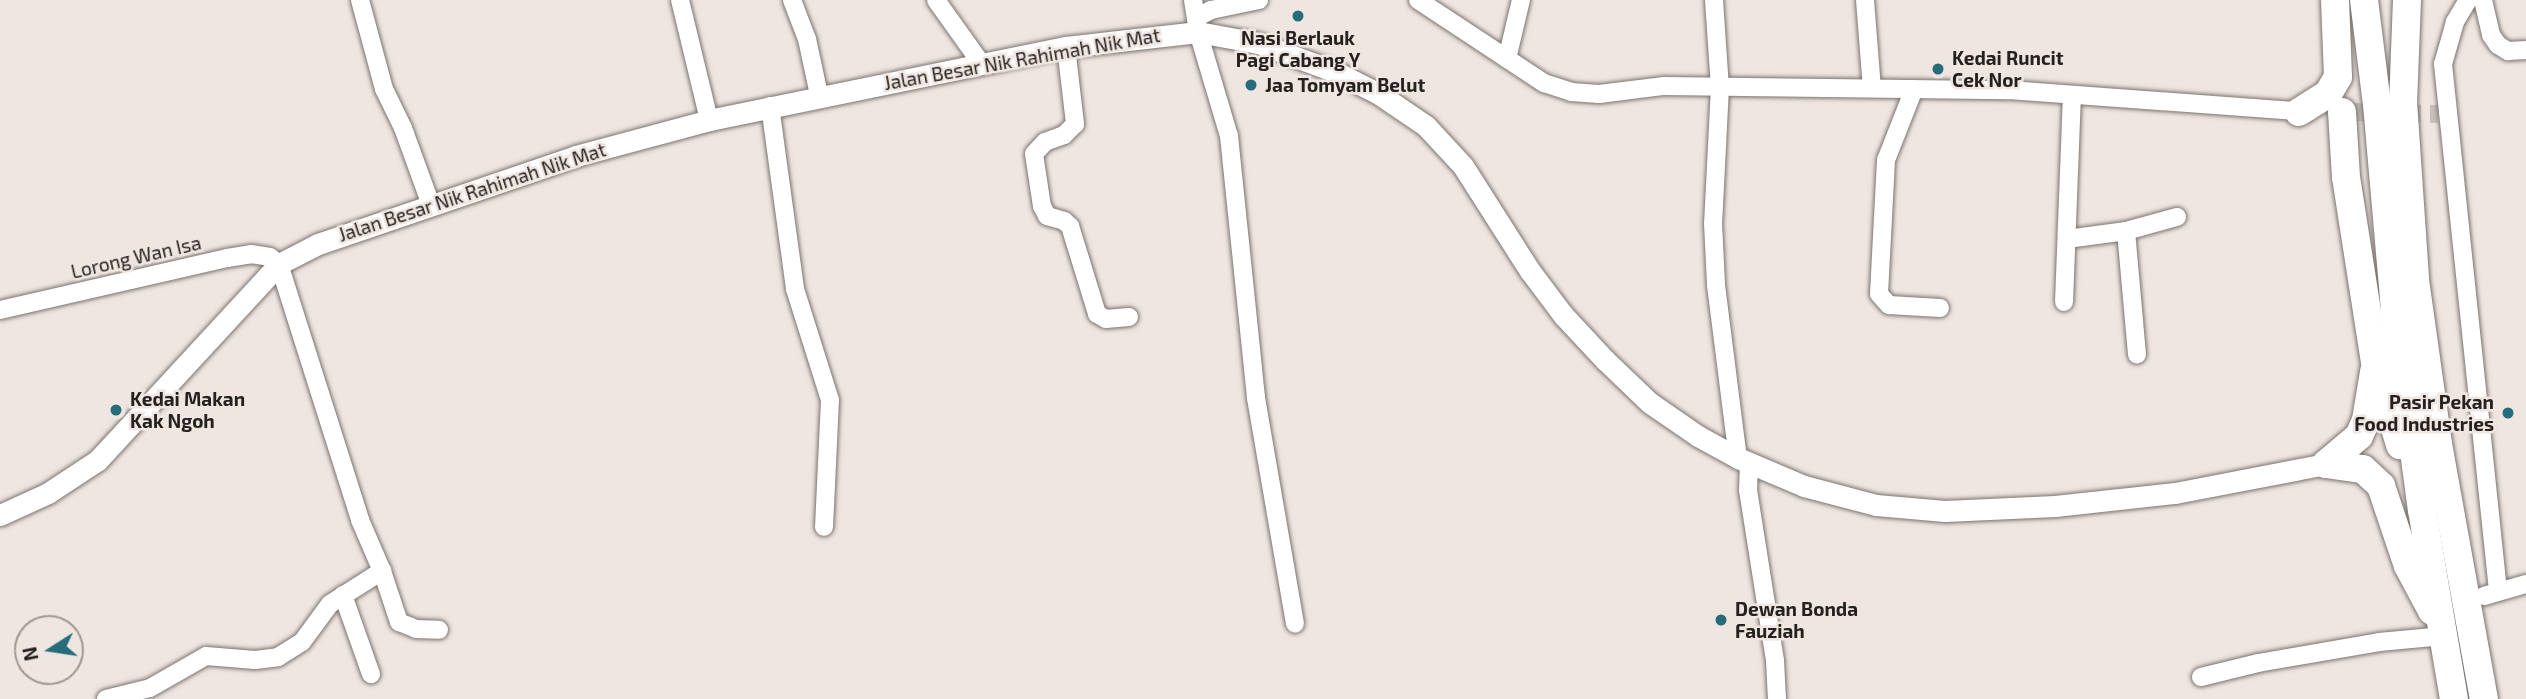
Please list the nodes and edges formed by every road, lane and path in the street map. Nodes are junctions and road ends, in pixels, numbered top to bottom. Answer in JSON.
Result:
{"nodes":[{"id":1,"x":360,"y":0,"type":"edge"},
{"id":2,"x":680,"y":0,"type":"edge"},
{"id":3,"x":792,"y":0,"type":"edge"},
{"id":4,"x":936,"y":0,"type":"edge"},
{"id":5,"x":1259,"y":0,"type":"edge"},
{"id":6,"x":1418,"y":0,"type":"edge"},
{"id":7,"x":1521,"y":0,"type":"edge"},
{"id":8,"x":1714,"y":0,"type":"edge"},
{"id":9,"x":1865,"y":0,"type":"edge"},
{"id":10,"x":2336,"y":0,"type":"edge"},
{"id":11,"x":2364,"y":0,"type":"edge"},
{"id":12,"x":2380,"y":0,"type":"edge"},
{"id":13,"x":2393,"y":0,"type":"edge"},
{"id":14,"x":2407,"y":0,"type":"edge"},
{"id":15,"x":2468,"y":0,"type":"edge"},
{"id":16,"x":2483,"y":0,"type":"edge"},
{"id":17,"x":1441,"y":7,"type":"edge"},
{"id":18,"x":1195,"y":16,"type":"edge"},
{"id":19,"x":1066,"y":47,"type":"junction"},
{"id":20,"x":2526,"y":50,"type":"edge"},
{"id":21,"x":1507,"y":59,"type":"junction"},
{"id":22,"x":981,"y":63,"type":"junction"},
{"id":23,"x":1720,"y":87,"type":"junction"},
{"id":24,"x":1872,"y":88,"type":"junction"},
{"id":25,"x":1914,"y":89,"type":"junction"},
{"id":26,"x":2072,"y":95,"type":"junction"},
{"id":27,"x":819,"y":96,"type":"junction"},
{"id":28,"x":2390,"y":103,"type":"junction"},
{"id":29,"x":770,"y":106,"type":"junction"},
{"id":30,"x":2299,"y":111,"type":"junction"},
{"id":31,"x":2346,"y":112,"type":"joint"},
{"id":32,"x":709,"y":120,"type":"junction"},
{"id":33,"x":2405,"y":140,"type":"junction"},
{"id":34,"x":431,"y":205,"type":"junction"},
{"id":35,"x":2177,"y":217,"type":"dead end"},
{"id":36,"x":2126,"y":231,"type":"junction"},
{"id":37,"x":2067,"y":239,"type":"junction"},
{"id":38,"x":279,"y":264,"type":"junction"},
{"id":39,"x":2064,"y":302,"type":"dead end"},
{"id":40,"x":1940,"y":308,"type":"dead end"},
{"id":41,"x":0,"y":310,"type":"edge"},
{"id":42,"x":1129,"y":317,"type":"dead end"},
{"id":43,"x":2137,"y":355,"type":"dead end"},
{"id":44,"x":2375,"y":362,"type":"junction"},
{"id":45,"x":1744,"y":461,"type":"junction"},
{"id":46,"x":2326,"y":464,"type":"junction"},
{"id":47,"x":2421,"y":510,"type":"junction"},
{"id":48,"x":0,"y":515,"type":"edge"},
{"id":49,"x":824,"y":527,"type":"dead end"},
{"id":50,"x":382,"y":571,"type":"junction"},
{"id":51,"x":2526,"y":584,"type":"edge"},
{"id":52,"x":2491,"y":593,"type":"junction"},
{"id":53,"x":342,"y":595,"type":"junction"},
{"id":54,"x":1295,"y":624,"type":"dead end"},
{"id":55,"x":439,"y":630,"type":"dead end"},
{"id":56,"x":2443,"y":632,"type":"junction"},
{"id":57,"x":371,"y":674,"type":"dead end"},
{"id":58,"x":2201,"y":677,"type":"dead end"},
{"id":59,"x":106,"y":699,"type":"edge"},
{"id":60,"x":1777,"y":699,"type":"edge"},
{"id":61,"x":2454,"y":699,"type":"edge"},
{"id":62,"x":2484,"y":699,"type":"edge"},
{"id":63,"x":2503,"y":699,"type":"edge"}],
"edges":[{"from":1,"to":34,"type":"street"},
{"from":2,"to":32,"type":"street"},
{"from":3,"to":27,"type":"street"},
{"from":4,"to":22,"type":"street"},
{"from":5,"to":18,"type":"street"},
{"from":6,"to":17,"type":"street"},
{"from":7,"to":21,"type":"street"},
{"from":8,"to":23,"type":"street"},
{"from":9,"to":24,"type":"street"},
{"from":10,"to":30,"type":"highway"},
{"from":11,"to":28,"type":"highway"},
{"from":12,"to":28,"type":"highway"},
{"from":13,"to":28,"type":"highway"},
{"from":14,"to":28,"type":"highway"},
{"from":15,"to":52,"type":"street"},
{"from":16,"to":20,"type":"street"},
{"from":17,"to":21,"type":"street"},
{"from":18,"to":19,"type":"street","name":"Jalan Besar Nik Rahimah Nik Mat"},
{"from":18,"to":45,"type":"street","name":"Jalan Besar Nik Rahimah Nik Mat"},
{"from":18,"to":54,"type":"street"},
{"from":19,"to":22,"type":"street","name":"Jalan Besar Nik Rahimah Nik Mat"},
{"from":19,"to":42,"type":"street"},
{"from":21,"to":23,"type":"street"},
{"from":22,"to":27,"type":"street","name":"Jalan Besar Nik Rahimah Nik Mat"},
{"from":23,"to":24,"type":"street"},
{"from":23,"to":45,"type":"street"},
{"from":24,"to":25,"type":"street"},
{"from":25,"to":26,"type":"street"},
{"from":25,"to":40,"type":"street"},
{"from":26,"to":30,"type":"street"},
{"from":26,"to":37,"type":"street"},
{"from":27,"to":29,"type":"street","name":"Jalan Besar Nik Rahimah Nik Mat"},
{"from":28,"to":33,"type":"highway"},
{"from":28,"to":47,"type":"highway"},
{"from":29,"to":32,"type":"street","name":"Jalan Besar Nik Rahimah Nik Mat"},
{"from":29,"to":49,"type":"street"},
{"from":30,"to":31,"type":"street"},
{"from":31,"to":44,"type":"highway"},
{"from":32,"to":34,"type":"street","name":"Jalan Besar Nik Rahimah Nik Mat"},
{"from":33,"to":52,"type":"highway"},
{"from":33,"to":62,"type":"highway"},
{"from":34,"to":38,"type":"street","name":"Jalan Besar Nik Rahimah Nik Mat"},
{"from":35,"to":36,"type":"street"},
{"from":36,"to":37,"type":"street"},
{"from":36,"to":43,"type":"street"},
{"from":37,"to":39,"type":"street"},
{"from":38,"to":41,"type":"street","name":"Lorong Wan Isa"},
{"from":38,"to":48,"type":"street","name":"Jalan Besar Nik Rahimah Nik Mat"},
{"from":38,"to":50,"type":"street"},
{"from":44,"to":46,"type":"highway"},
{"from":44,"to":47,"type":"highway"},
{"from":45,"to":46,"type":"street","name":"Jalan Besar Nik Rahimah Nik Mat"},
{"from":45,"to":60,"type":"street"},
{"from":46,"to":56,"type":"highway"},
{"from":47,"to":56,"type":"highway"},
{"from":50,"to":53,"type":"street"},
{"from":50,"to":55,"type":"street"},
{"from":51,"to":52,"type":"street"},
{"from":52,"to":63,"type":"highway"},
{"from":53,"to":57,"type":"street"},
{"from":53,"to":59,"type":"street"},
{"from":56,"to":58,"type":"street"},
{"from":56,"to":61,"type":"highway"}]}
